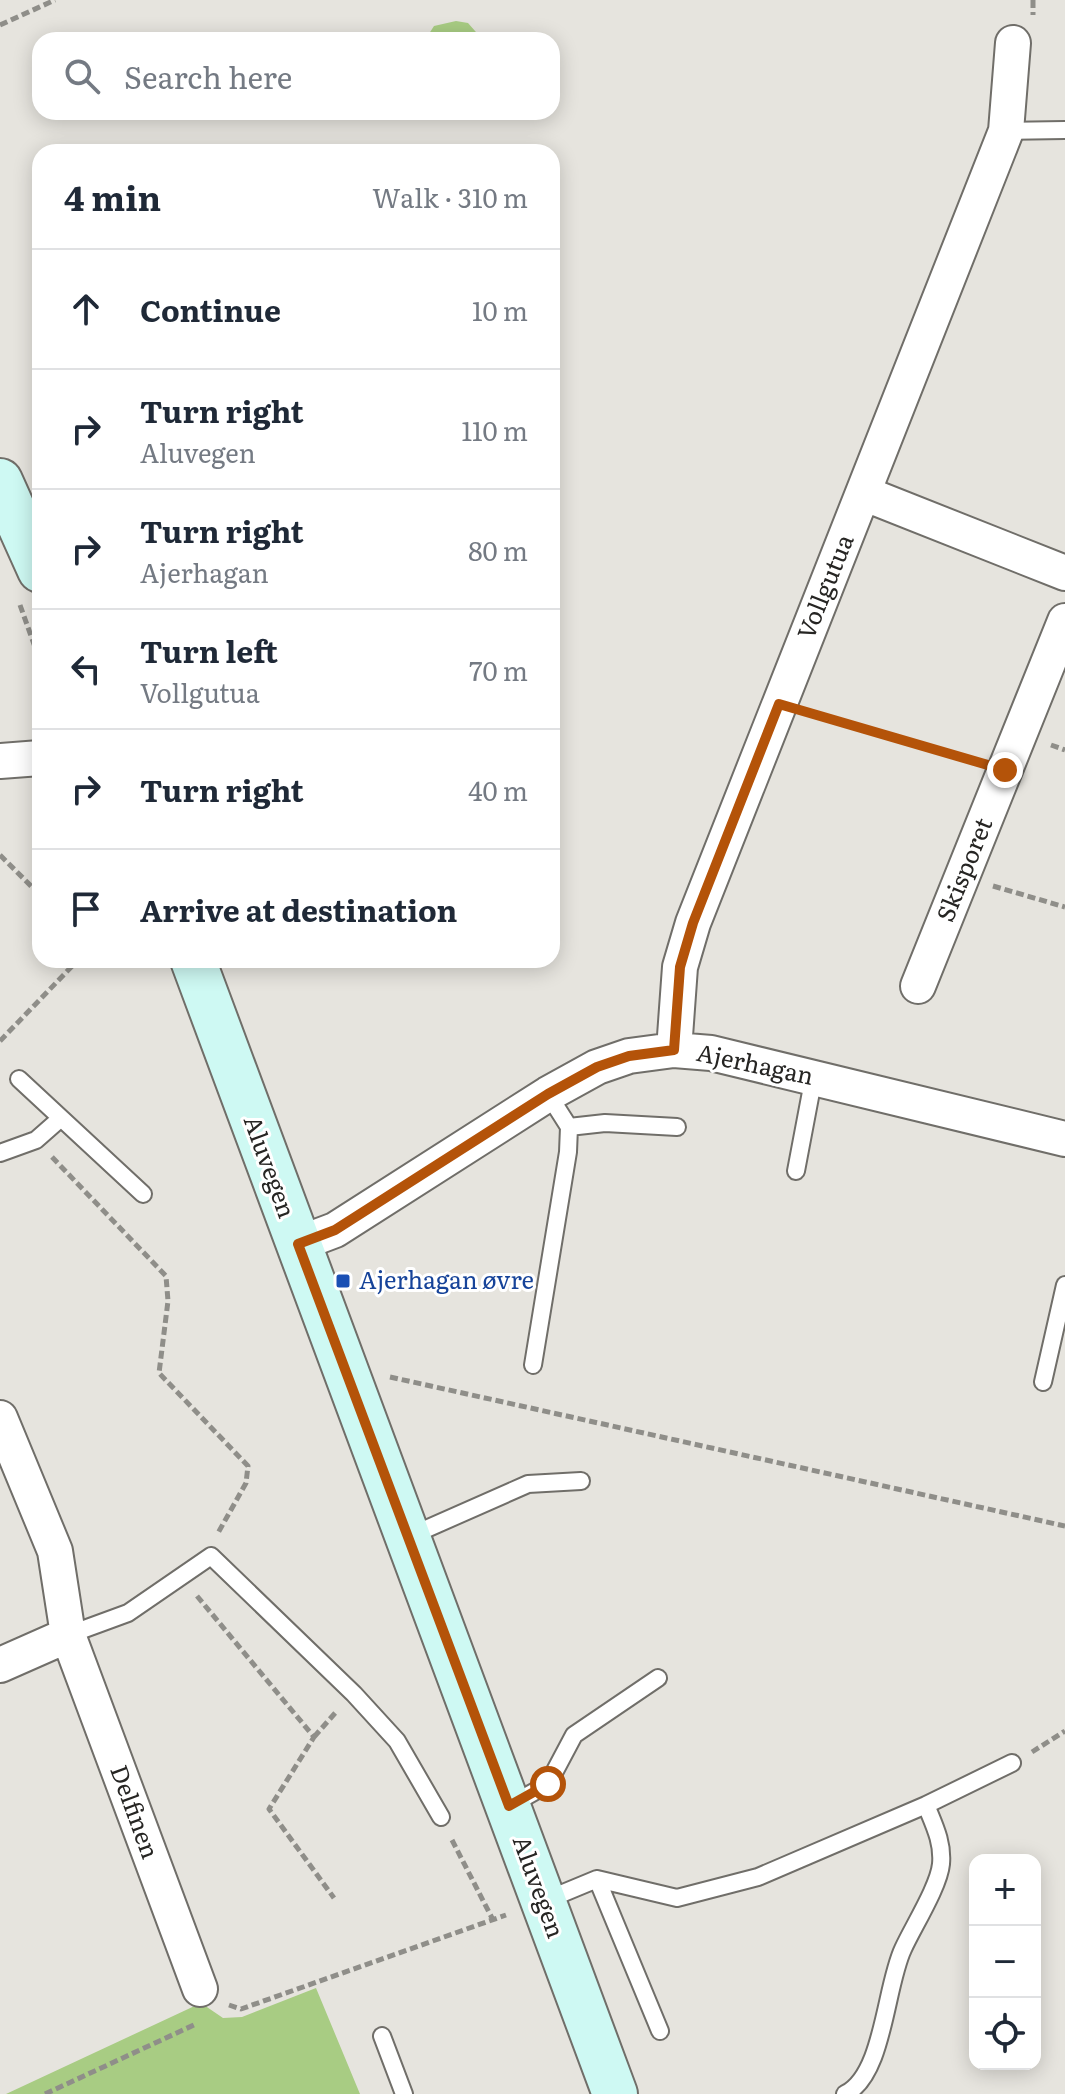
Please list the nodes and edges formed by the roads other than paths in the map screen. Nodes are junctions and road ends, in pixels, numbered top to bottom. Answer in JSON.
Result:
{"nodes":[{"id":1,"x":1013,"y":43,"type":"dead end"},
{"id":2,"x":1065,"y":130,"type":"edge"},
{"id":3,"x":1006,"y":131,"type":"junction"},
{"id":4,"x":0,"y":481,"type":"edge"},
{"id":5,"x":863,"y":493,"type":"junction"},
{"id":6,"x":1065,"y":573,"type":"edge"},
{"id":7,"x":29,"y":586,"type":"edge"},
{"id":8,"x":1065,"y":621,"type":"edge"},
{"id":9,"x":32,"y":759,"type":"edge"},
{"id":10,"x":0,"y":761,"type":"edge"},
{"id":11,"x":196,"y":968,"type":"edge"},
{"id":12,"x":918,"y":986,"type":"dead end"},
{"id":13,"x":674,"y":1050,"type":"junction"},
{"id":14,"x":814,"y":1076,"type":"junction"},
{"id":15,"x":19,"y":1079,"type":"dead end"},
{"id":16,"x":548,"y":1094,"type":"junction"},
{"id":17,"x":61,"y":1118,"type":"junction"},
{"id":18,"x":569,"y":1127,"type":"junction"},
{"id":19,"x":677,"y":1127,"type":"dead end"},
{"id":20,"x":1065,"y":1139,"type":"edge"},
{"id":21,"x":0,"y":1153,"type":"edge"},
{"id":22,"x":796,"y":1171,"type":"dead end"},
{"id":23,"x":143,"y":1194,"type":"dead end"},
{"id":24,"x":298,"y":1244,"type":"junction"},
{"id":25,"x":1065,"y":1285,"type":"edge"},
{"id":26,"x":533,"y":1365,"type":"dead end"},
{"id":27,"x":1043,"y":1382,"type":"dead end"},
{"id":28,"x":0,"y":1418,"type":"edge"},
{"id":29,"x":581,"y":1481,"type":"dead end"},
{"id":30,"x":406,"y":1537,"type":"junction"},
{"id":31,"x":68,"y":1635,"type":"junction"},
{"id":32,"x":0,"y":1665,"type":"edge"},
{"id":33,"x":658,"y":1678,"type":"dead end"},
{"id":34,"x":1012,"y":1763,"type":"road end"},
{"id":35,"x":926,"y":1805,"type":"junction"},
{"id":36,"x":509,"y":1806,"type":"junction"},
{"id":37,"x":441,"y":1817,"type":"road end"},
{"id":38,"x":597,"y":1879,"type":"junction"},
{"id":39,"x":525,"y":1908,"type":"junction"},
{"id":40,"x":209,"y":2007,"type":"road end"},
{"id":41,"x":660,"y":2031,"type":"dead end"},
{"id":42,"x":382,"y":2036,"type":"dead end"},
{"id":43,"x":404,"y":2094,"type":"edge"},
{"id":44,"x":615,"y":2094,"type":"edge"},
{"id":45,"x":845,"y":2094,"type":"edge"}],
"edges":[{"from":1,"to":3,"type":"street","name":"Vollgutua"},
{"from":2,"to":3,"type":"lane"},
{"from":3,"to":5,"type":"street","name":"Vollgutua"},
{"from":4,"to":7,"type":"main road"},
{"from":5,"to":6,"type":"street"},
{"from":5,"to":13,"type":"street","name":"Vollgutua"},
{"from":8,"to":12,"type":"street","name":"Skisporet"},
{"from":9,"to":10,"type":"street"},
{"from":11,"to":24,"type":"main road","name":"Aluvegen"},
{"from":13,"to":14,"type":"street","name":"Ajerhagan"},
{"from":13,"to":16,"type":"street","name":"Ajerhagan"},
{"from":14,"to":20,"type":"street","name":"Ajerhagan"},
{"from":14,"to":22,"type":"lane"},
{"from":15,"to":17,"type":"lane"},
{"from":16,"to":18,"type":"lane"},
{"from":16,"to":24,"type":"street","name":"Ajerhagan"},
{"from":17,"to":21,"type":"lane"},
{"from":17,"to":23,"type":"lane"},
{"from":18,"to":19,"type":"lane"},
{"from":18,"to":26,"type":"lane"},
{"from":24,"to":30,"type":"main road","name":"Aluvegen"},
{"from":25,"to":27,"type":"lane"},
{"from":28,"to":31,"type":"street","name":"Delfinen"},
{"from":29,"to":30,"type":"lane"},
{"from":30,"to":36,"type":"main road","name":"Aluvegen"},
{"from":31,"to":32,"type":"street"},
{"from":31,"to":37,"type":"lane"},
{"from":31,"to":40,"type":"street","name":"Delfinen"},
{"from":33,"to":36,"type":"lane"},
{"from":34,"to":35,"type":"lane"},
{"from":35,"to":38,"type":"lane"},
{"from":35,"to":45,"type":"lane"},
{"from":36,"to":39,"type":"main road","name":"Aluvegen"},
{"from":38,"to":39,"type":"lane"},
{"from":38,"to":41,"type":"lane"},
{"from":39,"to":44,"type":"main road","name":"Aluvegen"},
{"from":42,"to":43,"type":"lane"}]}
